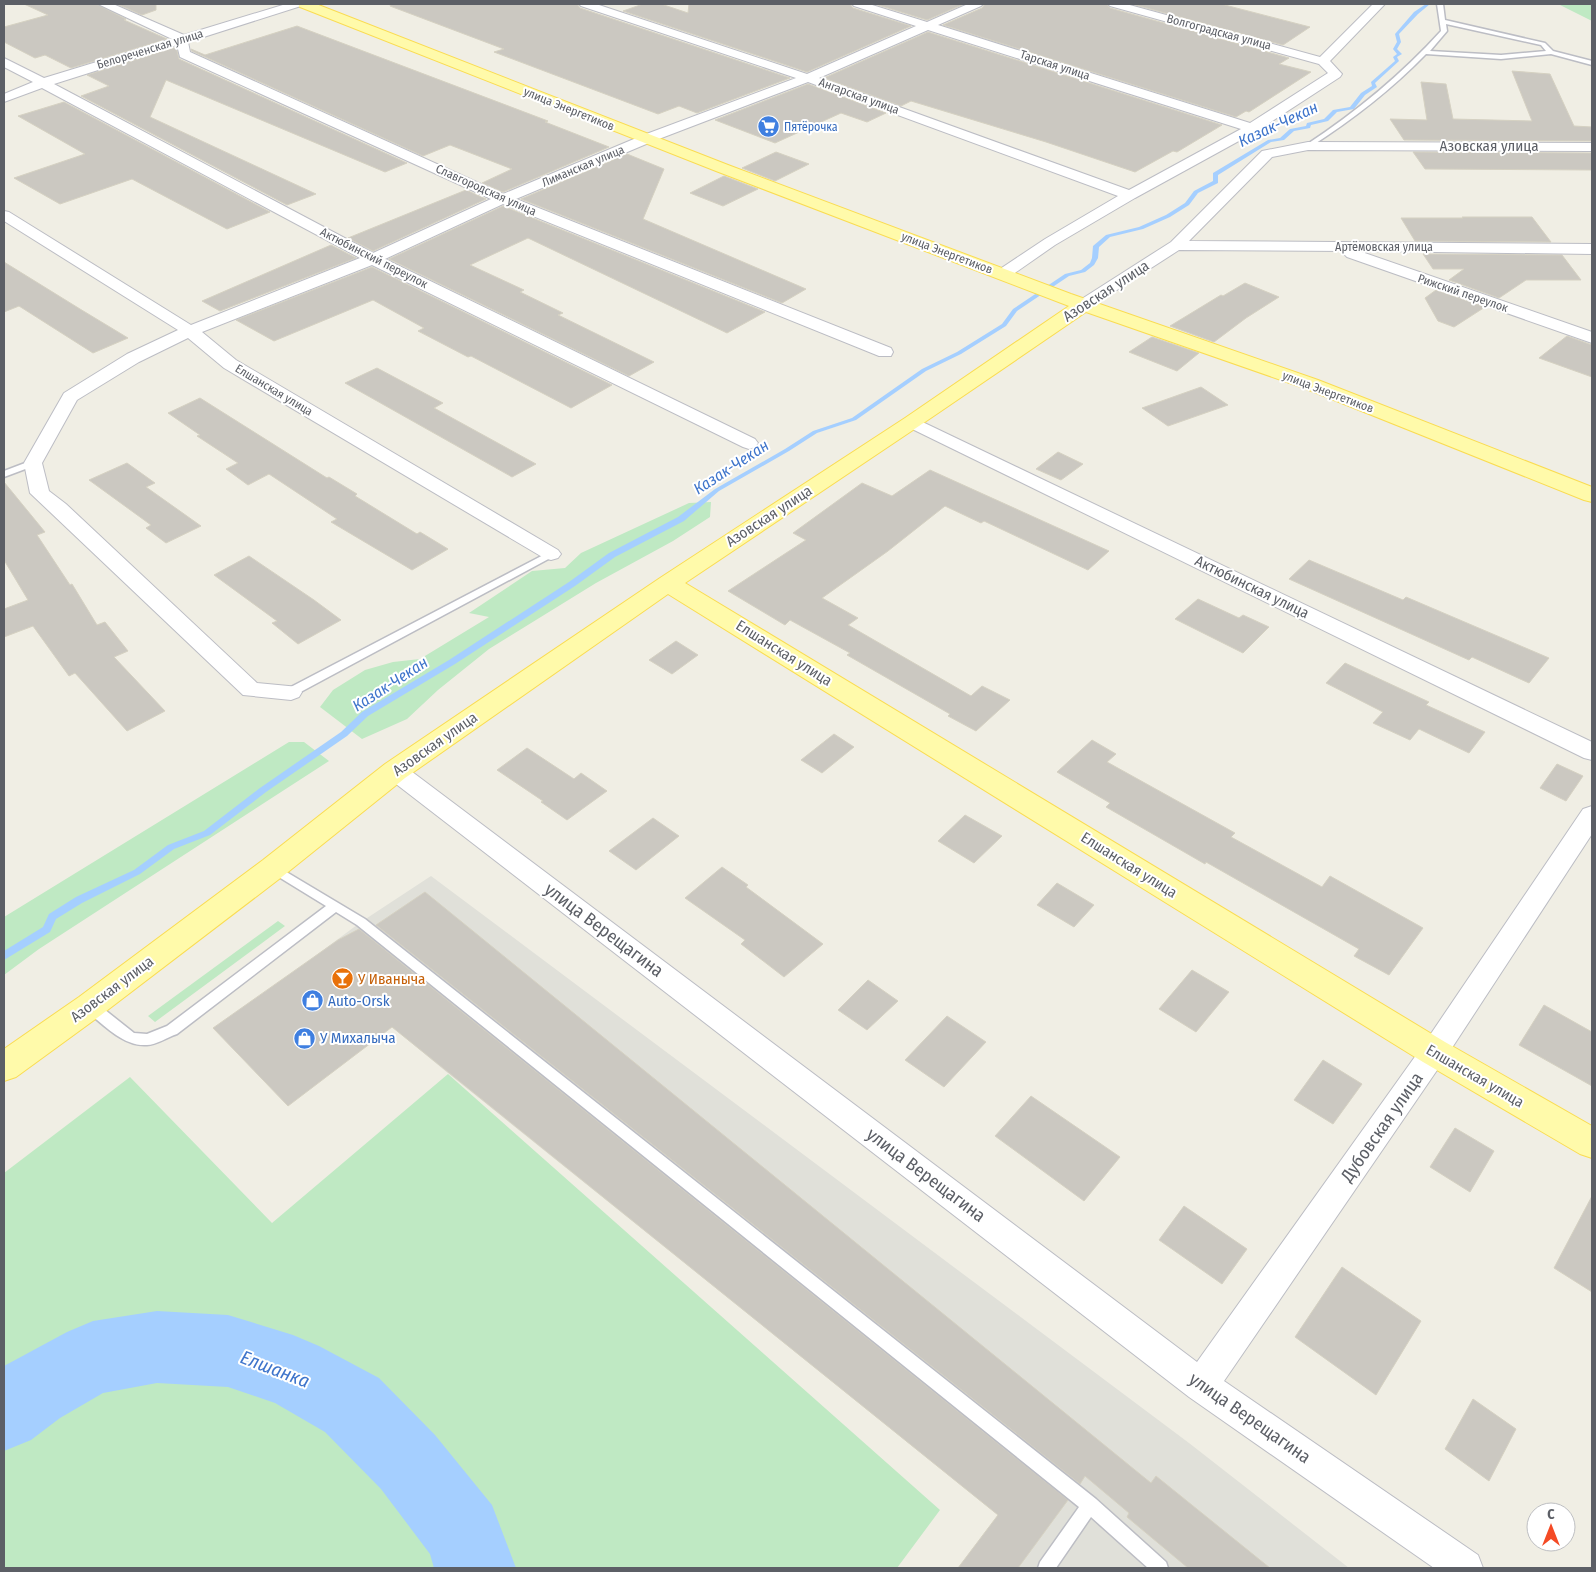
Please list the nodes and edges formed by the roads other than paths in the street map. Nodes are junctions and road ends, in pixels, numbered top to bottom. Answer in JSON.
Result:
{"nodes":[{"id":1,"x":104,"y":4,"type":"edge"},
{"id":2,"x":297,"y":4,"type":"edge"},
{"id":3,"x":305,"y":4,"type":"edge"},
{"id":4,"x":585,"y":4,"type":"edge"},
{"id":5,"x":858,"y":4,"type":"edge"},
{"id":6,"x":977,"y":4,"type":"edge"},
{"id":7,"x":1114,"y":4,"type":"edge"},
{"id":8,"x":1379,"y":4,"type":"edge"},
{"id":9,"x":1440,"y":4,"type":"edge"},
{"id":10,"x":1442,"y":20,"type":"junction"},
{"id":11,"x":931,"y":25,"type":"junction"},
{"id":12,"x":182,"y":39,"type":"junction"},
{"id":13,"x":1426,"y":52,"type":"junction"},
{"id":14,"x":1551,"y":52,"type":"junction"},
{"id":15,"x":1323,"y":61,"type":"junction"},
{"id":16,"x":4,"y":62,"type":"edge"},
{"id":17,"x":1592,"y":63,"type":"edge"},
{"id":18,"x":808,"y":78,"type":"junction"},
{"id":19,"x":43,"y":82,"type":"junction"},
{"id":20,"x":4,"y":98,"type":"edge"},
{"id":21,"x":1252,"y":128,"type":"junction"},
{"id":22,"x":646,"y":139,"type":"junction"},
{"id":23,"x":1308,"y":146,"type":"junction"},
{"id":24,"x":1592,"y":147,"type":"edge"},
{"id":25,"x":1130,"y":195,"type":"junction"},
{"id":26,"x":503,"y":199,"type":"junction"},
{"id":27,"x":4,"y":215,"type":"edge"},
{"id":28,"x":1176,"y":245,"type":"junction"},
{"id":29,"x":1334,"y":247,"type":"junction"},
{"id":30,"x":1592,"y":249,"type":"edge"},
{"id":31,"x":373,"y":259,"type":"junction"},
{"id":32,"x":1011,"y":277,"type":"junction"},
{"id":33,"x":1074,"y":301,"type":"junction"},
{"id":34,"x":190,"y":331,"type":"junction"},
{"id":35,"x":1592,"y":338,"type":"edge"},
{"id":36,"x":885,"y":352,"type":"dead end"},
{"id":37,"x":912,"y":422,"type":"junction"},
{"id":38,"x":749,"y":443,"type":"dead end"},
{"id":39,"x":32,"y":463,"type":"junction"},
{"id":40,"x":4,"y":474,"type":"edge"},
{"id":41,"x":1592,"y":494,"type":"edge"},
{"id":42,"x":551,"y":554,"type":"joint"},
{"id":43,"x":668,"y":583,"type":"junction"},
{"id":44,"x":291,"y":692,"type":"joint"},
{"id":45,"x":1592,"y":752,"type":"edge"},
{"id":46,"x":395,"y":771,"type":"junction"},
{"id":47,"x":1592,"y":815,"type":"edge"},
{"id":48,"x":273,"y":868,"type":"junction"},
{"id":49,"x":334,"y":907,"type":"junction"},
{"id":50,"x":90,"y":1006,"type":"junction"},
{"id":51,"x":1434,"y":1052,"type":"junction"},
{"id":52,"x":4,"y":1067,"type":"edge"},
{"id":53,"x":1592,"y":1143,"type":"edge"},
{"id":54,"x":1201,"y":1385,"type":"junction"},
{"id":55,"x":1090,"y":1505,"type":"junction"},
{"id":56,"x":1046,"y":1568,"type":"edge"},
{"id":57,"x":1160,"y":1568,"type":"edge"},
{"id":58,"x":1465,"y":1568,"type":"edge"}],
"edges":[{"from":1,"to":12,"type":"street"},
{"from":2,"to":12,"type":"street","name":"Белореченская улица"},
{"from":3,"to":22,"type":"main road","name":"улица Энергетиков"},
{"from":4,"to":18,"type":"street","name":"Ангарская улица"},
{"from":5,"to":11,"type":"street","name":"Тарская улица"},
{"from":6,"to":11,"type":"street","name":"Лиманская улица"},
{"from":7,"to":15,"type":"street","name":"Волгоградская улица"},
{"from":8,"to":15,"type":"street"},
{"from":9,"to":10,"type":"lane"},
{"from":10,"to":13,"type":"lane"},
{"from":10,"to":14,"type":"lane"},
{"from":11,"to":18,"type":"street","name":"Лиманская улица"},
{"from":11,"to":21,"type":"street","name":"Тарская улица"},
{"from":12,"to":19,"type":"street","name":"Белореченская улица"},
{"from":12,"to":26,"type":"street","name":"Славгородская улица"},
{"from":13,"to":14,"type":"lane"},
{"from":13,"to":23,"type":"lane"},
{"from":14,"to":17,"type":"lane"},
{"from":15,"to":21,"type":"street"},
{"from":16,"to":19,"type":"street","name":"Актюбинский переулок"},
{"from":18,"to":22,"type":"street","name":"Лиманская улица"},
{"from":18,"to":25,"type":"street","name":"Ангарская улица"},
{"from":19,"to":20,"type":"street","name":"Белореченская улица"},
{"from":19,"to":31,"type":"street","name":"Актюбинский переулок"},
{"from":21,"to":25,"type":"street"},
{"from":22,"to":26,"type":"street","name":"Лиманская улица"},
{"from":22,"to":32,"type":"main road","name":"улица Энергетиков"},
{"from":23,"to":24,"type":"street","name":"Азовская улица"},
{"from":23,"to":28,"type":"street","name":"Азовская улица"},
{"from":25,"to":32,"type":"street"},
{"from":26,"to":31,"type":"street","name":"Лиманская улица"},
{"from":26,"to":36,"type":"street","name":"Славгородская улица"},
{"from":27,"to":34,"type":"street","name":"Елшанская улица"},
{"from":28,"to":29,"type":"street","name":"Артёмовская улица"},
{"from":28,"to":33,"type":"street","name":"Азовская улица"},
{"from":29,"to":30,"type":"street","name":"Артёмовская улица"},
{"from":29,"to":35,"type":"street","name":"Рижский переулок"},
{"from":31,"to":34,"type":"street","name":"Лиманская улица"},
{"from":31,"to":38,"type":"street","name":"Актюбинский переулок"},
{"from":32,"to":33,"type":"main road","name":"улица Энергетиков"},
{"from":33,"to":37,"type":"main road","name":"Азовская улица"},
{"from":33,"to":41,"type":"main road","name":"улица Энергетиков"},
{"from":34,"to":39,"type":"street","name":"Лиманская улица"},
{"from":34,"to":42,"type":"street","name":"Елшанская улица"},
{"from":37,"to":43,"type":"main road","name":"Азовская улица"},
{"from":37,"to":45,"type":"street","name":"Актюбинская улица"},
{"from":39,"to":40,"type":"lane"},
{"from":39,"to":44,"type":"street"},
{"from":42,"to":44,"type":"lane"},
{"from":43,"to":46,"type":"main road","name":"Азовская улица"},
{"from":43,"to":51,"type":"main road","name":"Елшанская улица"},
{"from":46,"to":48,"type":"main road","name":"Азовская улица"},
{"from":46,"to":54,"type":"street","name":"улица Верещагина"},
{"from":47,"to":51,"type":"street","name":"Дубовская улица"},
{"from":48,"to":49,"type":"lane"},
{"from":48,"to":50,"type":"main road","name":"Азовская улица"},
{"from":49,"to":50,"type":"lane"},
{"from":49,"to":55,"type":"lane"},
{"from":50,"to":52,"type":"main road","name":"Азовская улица"},
{"from":51,"to":53,"type":"main road","name":"Елшанская улица"},
{"from":51,"to":54,"type":"street","name":"Дубовская улица"},
{"from":54,"to":58,"type":"street","name":"улица Верещагина"},
{"from":55,"to":56,"type":"lane"},
{"from":55,"to":57,"type":"lane"}]}
